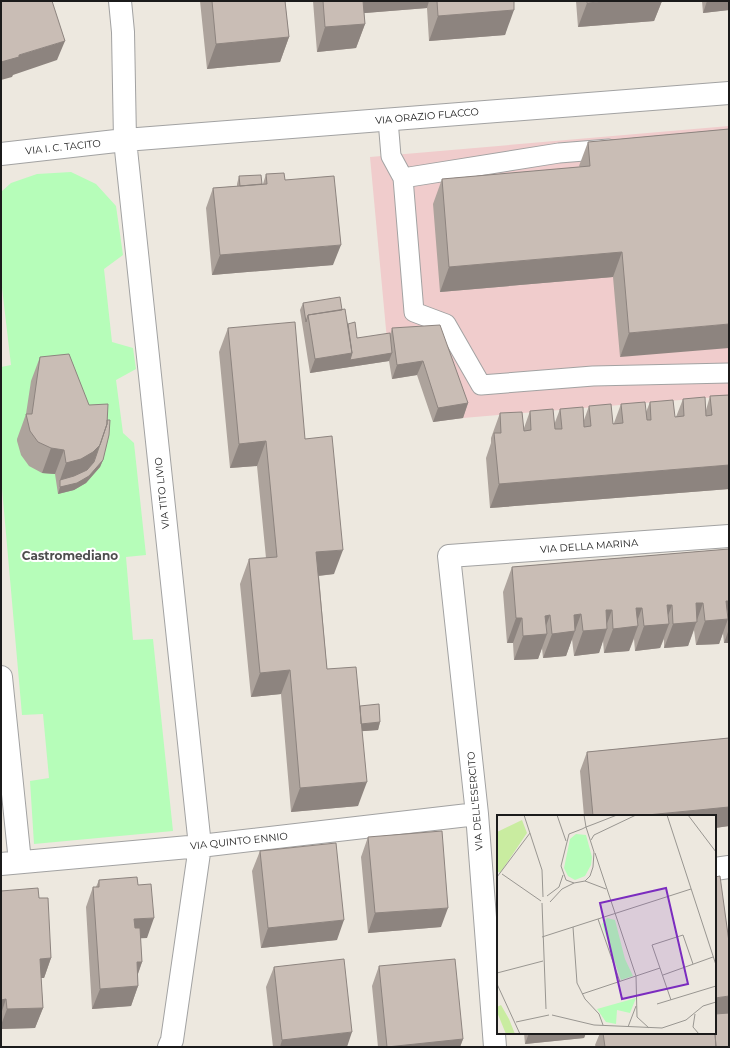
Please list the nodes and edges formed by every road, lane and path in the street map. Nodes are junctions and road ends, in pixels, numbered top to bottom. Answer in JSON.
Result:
{"nodes":[{"id":1,"x":120,"y":1,"type":"edge"},
{"id":2,"x":729,"y":93,"type":"edge"},
{"id":3,"x":388,"y":120,"type":"junction"},
{"id":4,"x":125,"y":140,"type":"junction"},
{"id":5,"x":629,"y":147,"type":"edge"},
{"id":6,"x":1,"y":154,"type":"edge"},
{"id":7,"x":403,"y":178,"type":"junction"},
{"id":8,"x":729,"y":373,"type":"edge"},
{"id":9,"x":729,"y":536,"type":"edge"},
{"id":10,"x":449,"y":556,"type":"joint"},
{"id":11,"x":1,"y":677,"type":"edge"},
{"id":12,"x":477,"y":814,"type":"junction"},
{"id":13,"x":200,"y":846,"type":"junction"},
{"id":14,"x":10,"y":863,"type":"edge"},
{"id":15,"x":729,"y":867,"type":"edge"},
{"id":16,"x":716,"y":869,"type":"edge"},
{"id":17,"x":490,"y":892,"type":"edge"},
{"id":18,"x":169,"y":1047,"type":"edge"},
{"id":19,"x":495,"y":1047,"type":"edge"}],
"edges":[{"from":1,"to":4,"type":"street","name":"VIA TITO LIVIO"},
{"from":2,"to":3,"type":"street","name":"VIA ORAZIO FLACCO"},
{"from":3,"to":4,"type":"street","name":"VIA ORAZIO FLACCO"},
{"from":3,"to":7,"type":"lane"},
{"from":4,"to":6,"type":"street","name":"VIA I. C. TACITO"},
{"from":4,"to":13,"type":"street","name":"VIA TITO LIVIO"},
{"from":5,"to":7,"type":"lane"},
{"from":7,"to":8,"type":"lane"},
{"from":9,"to":10,"type":"street","name":"VIA DELLA MARINA"},
{"from":10,"to":12,"type":"street","name":"VIA DELL'ESERCITO"},
{"from":11,"to":14,"type":"street"},
{"from":12,"to":13,"type":"street","name":"VIA QUINTO ENNIO"},
{"from":12,"to":17,"type":"street","name":"VIA DELL'ESERCITO"},
{"from":13,"to":14,"type":"street","name":"VIA QUINTO ENNIO"},
{"from":13,"to":18,"type":"street","name":"VIA TITO LIVIO"},
{"from":15,"to":16,"type":"street"},
{"from":17,"to":19,"type":"street","name":"VIA DELL'ESERCITO"}]}
